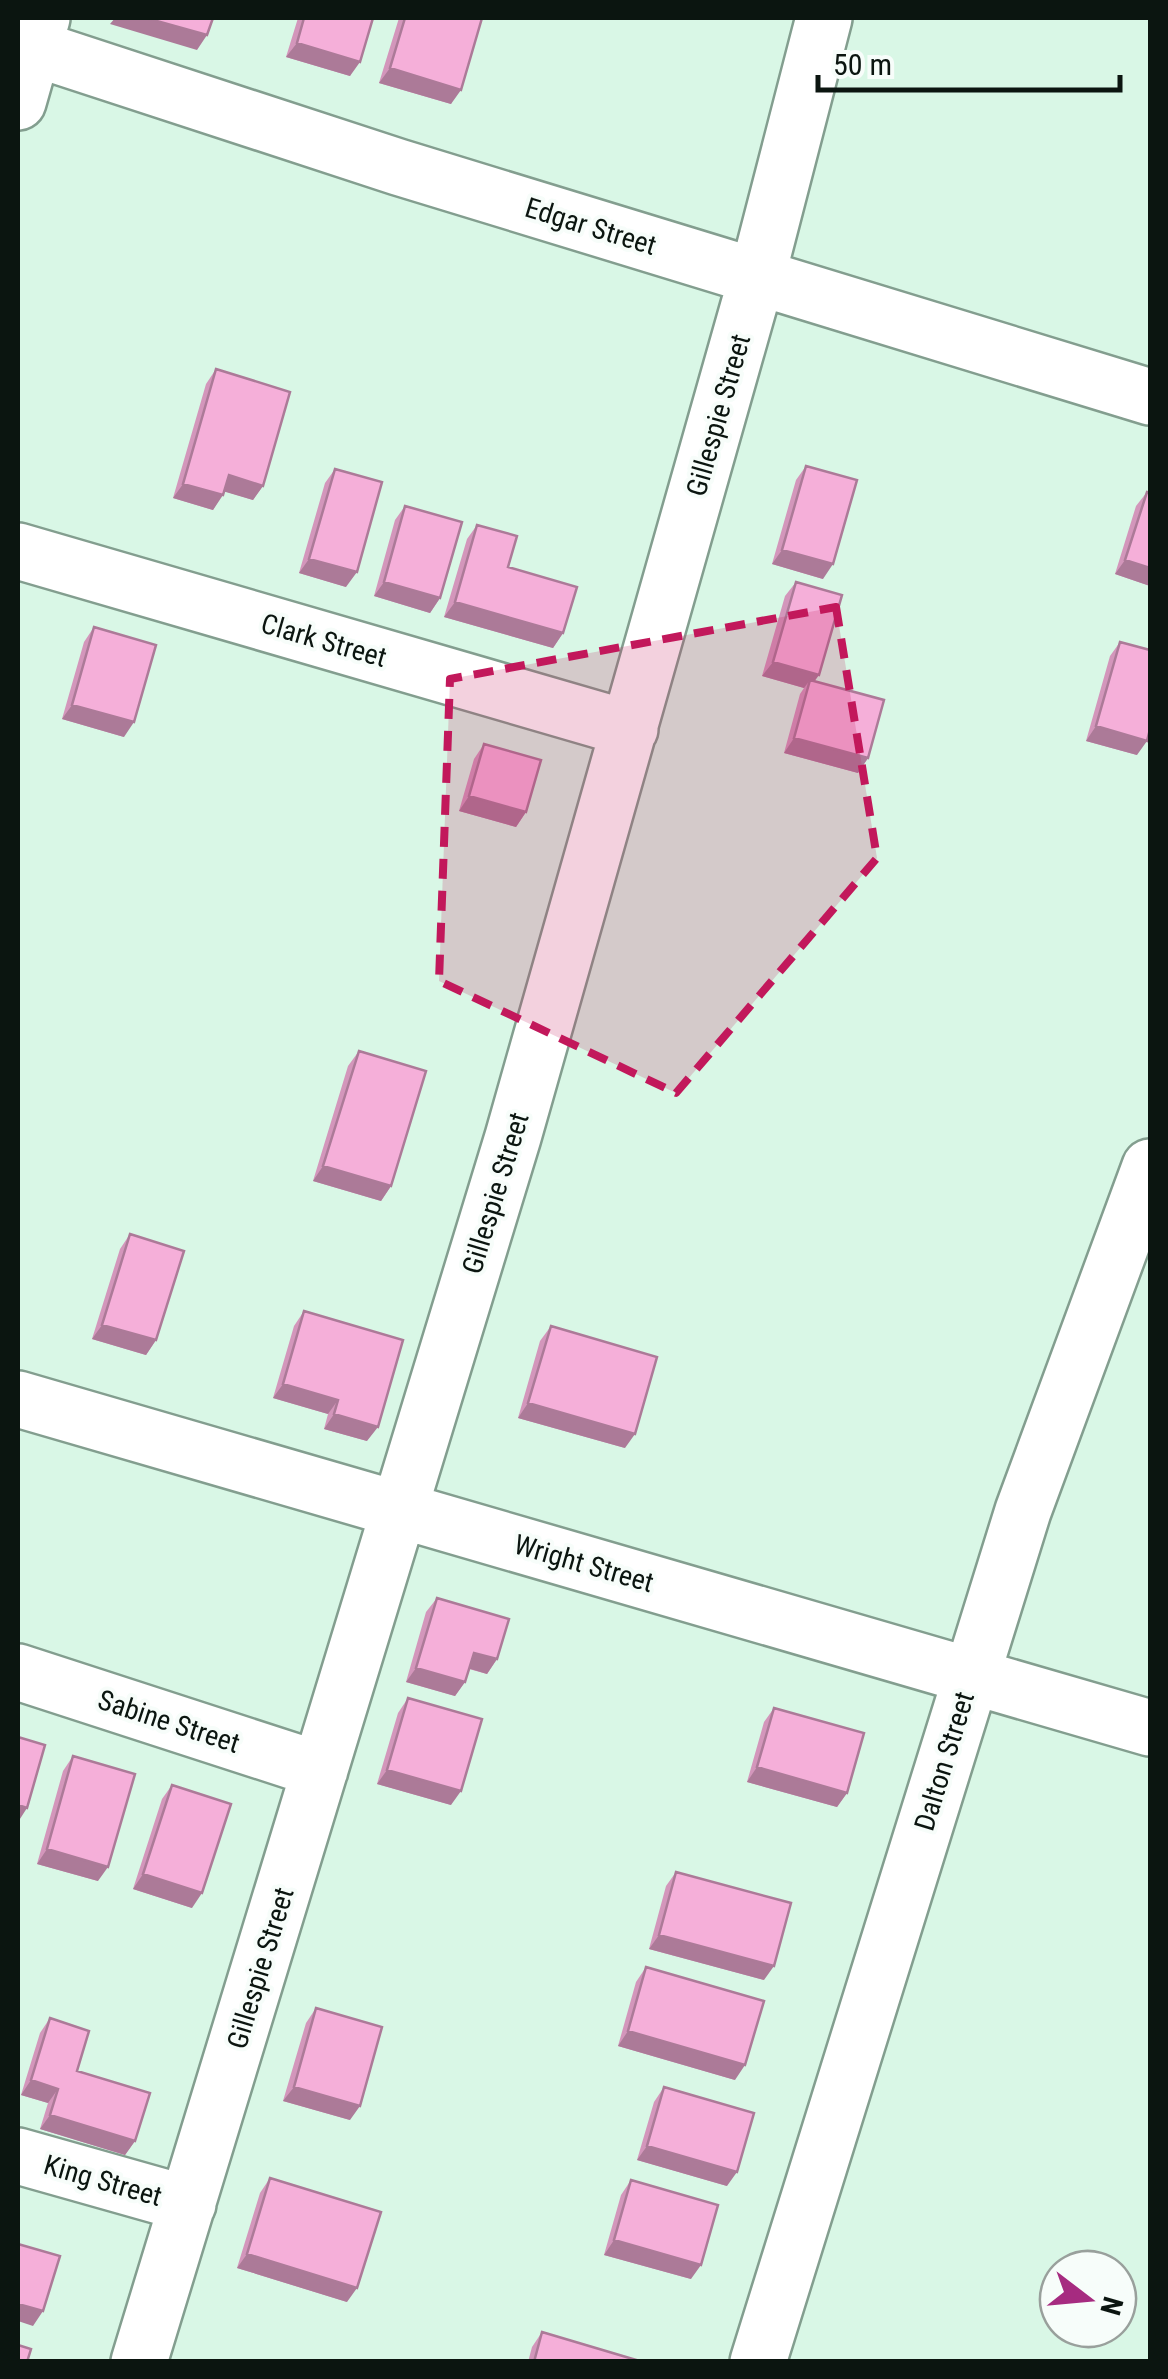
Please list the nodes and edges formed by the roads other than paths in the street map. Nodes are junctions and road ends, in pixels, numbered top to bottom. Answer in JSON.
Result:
{"nodes":[{"id":1,"x":824,"y":18,"type":"edge"},
{"id":2,"x":38,"y":32,"type":"edge"},
{"id":3,"x":18,"y":102,"type":"edge"},
{"id":4,"x":757,"y":277,"type":"junction"},
{"id":5,"x":1150,"y":397,"type":"edge"},
{"id":6,"x":18,"y":552,"type":"edge"},
{"id":7,"x":630,"y":729,"type":"junction"},
{"id":8,"x":1150,"y":1167,"type":"edge"},
{"id":9,"x":18,"y":1399,"type":"edge"},
{"id":10,"x":400,"y":1510,"type":"junction"},
{"id":11,"x":18,"y":1672,"type":"edge"},
{"id":12,"x":971,"y":1676,"type":"junction"},
{"id":13,"x":1150,"y":1728,"type":"edge"},
{"id":14,"x":320,"y":1770,"type":"junction"},
{"id":15,"x":18,"y":2156,"type":"edge"},
{"id":16,"x":188,"y":2204,"type":"junction"},
{"id":17,"x":140,"y":2362,"type":"edge"},
{"id":18,"x":758,"y":2362,"type":"edge"}],
"edges":[{"from":1,"to":4,"type":"street","name":"Gillespie Street"},
{"from":2,"to":3,"type":"street"},
{"from":2,"to":4,"type":"street","name":"Edgar Street"},
{"from":4,"to":5,"type":"street","name":"Edgar Street"},
{"from":4,"to":7,"type":"street","name":"Gillespie Street"},
{"from":6,"to":7,"type":"street","name":"Clark Street"},
{"from":7,"to":10,"type":"street","name":"Gillespie Street"},
{"from":8,"to":12,"type":"street","name":"Dalton Street"},
{"from":9,"to":10,"type":"street","name":"Wright Street"},
{"from":10,"to":12,"type":"street","name":"Wright Street"},
{"from":10,"to":14,"type":"street","name":"Gillespie Street"},
{"from":11,"to":14,"type":"street","name":"Sabine Street"},
{"from":12,"to":13,"type":"street","name":"Wright Street"},
{"from":12,"to":18,"type":"street","name":"Dalton Street"},
{"from":14,"to":16,"type":"street","name":"Gillespie Street"},
{"from":15,"to":16,"type":"street","name":"King Street"},
{"from":16,"to":17,"type":"street","name":"Gillespie Street"}]}
